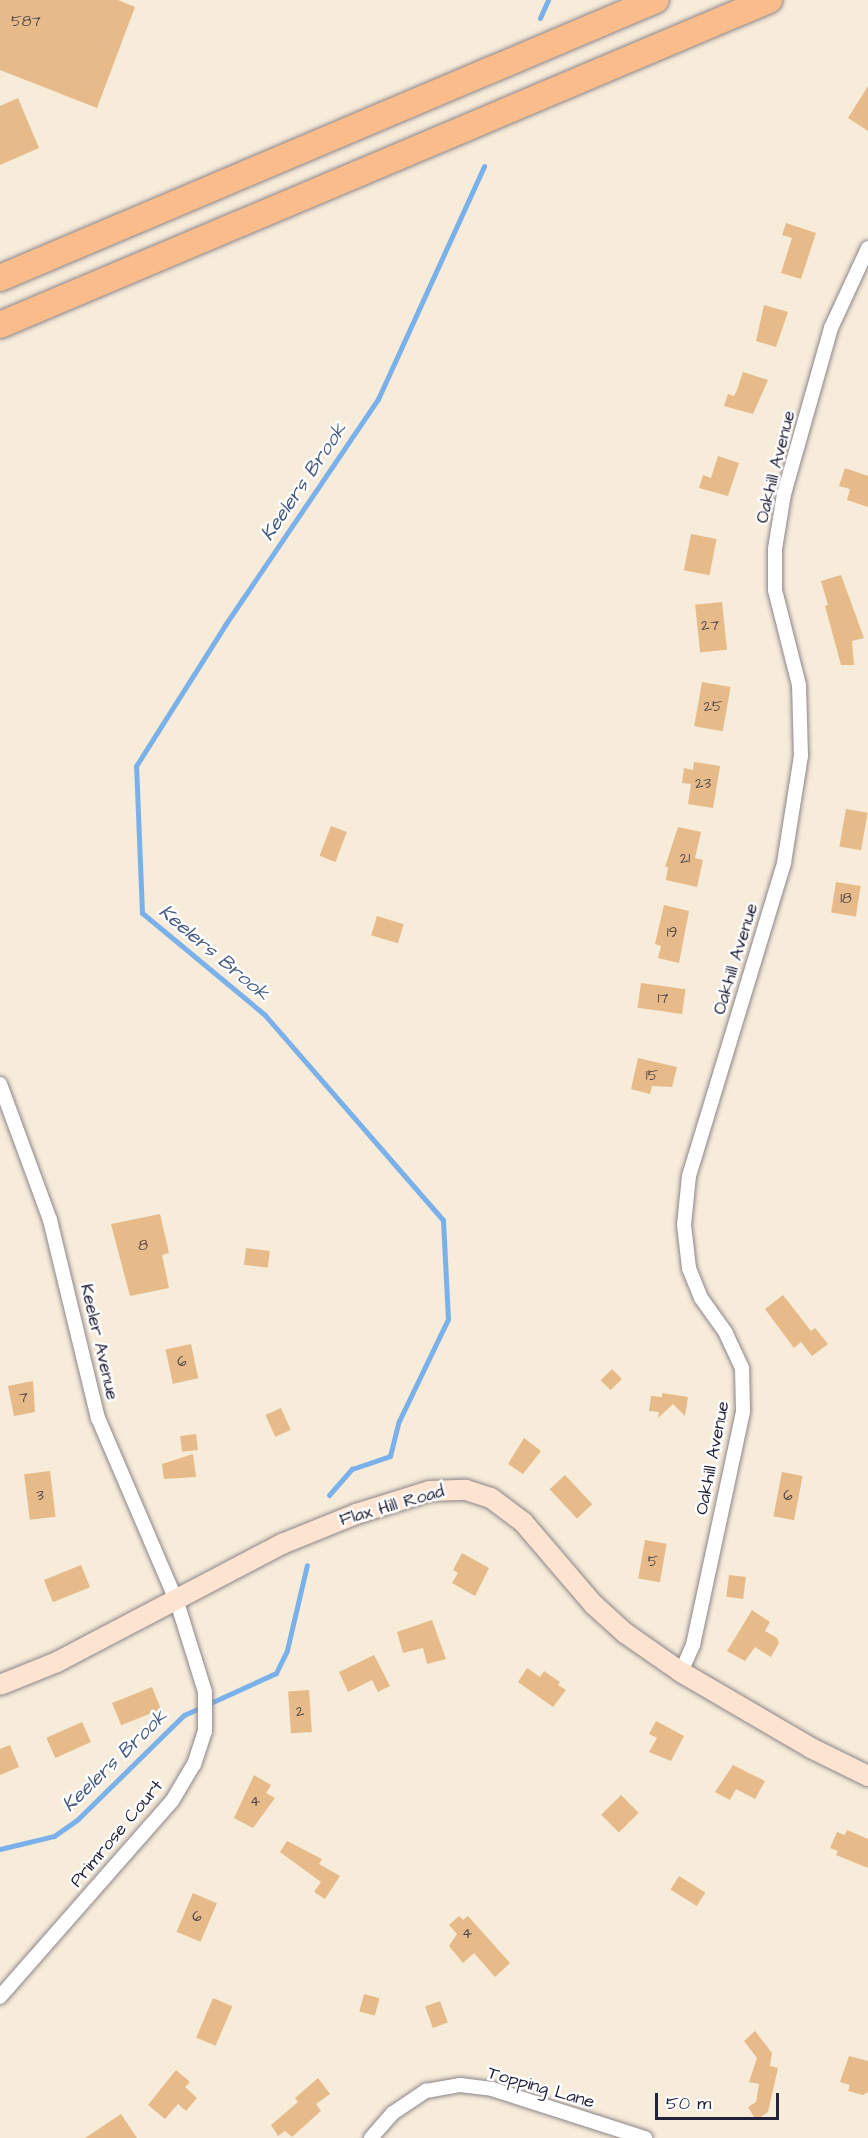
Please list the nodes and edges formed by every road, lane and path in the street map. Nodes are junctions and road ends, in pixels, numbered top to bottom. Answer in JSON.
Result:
{"nodes":[{"id":1,"x":656,"y":0,"type":"edge"},
{"id":2,"x":769,"y":0,"type":"edge"},
{"id":3,"x":868,"y":248,"type":"edge"},
{"id":4,"x":0,"y":278,"type":"edge"},
{"id":5,"x":0,"y":326,"type":"edge"},
{"id":6,"x":0,"y":1084,"type":"edge"},
{"id":7,"x":177,"y":1602,"type":"junction"},
{"id":8,"x":681,"y":1672,"type":"junction"},
{"id":9,"x":0,"y":1685,"type":"edge"},
{"id":10,"x":868,"y":1776,"type":"edge"},
{"id":11,"x":0,"y":1997,"type":"edge"},
{"id":12,"x":371,"y":2138,"type":"edge"},
{"id":13,"x":645,"y":2138,"type":"edge"}],
"edges":[{"from":1,"to":4,"type":"highway"},
{"from":2,"to":5,"type":"highway"},
{"from":3,"to":8,"type":"street","name":"Oakhill Avenue"},
{"from":6,"to":7,"type":"street","name":"Keeler Avenue"},
{"from":7,"to":8,"type":"main road","name":"Flax Hill Road"},
{"from":7,"to":9,"type":"main road","name":"Flax Hill Road"},
{"from":7,"to":11,"type":"street","name":"Primrose Court"},
{"from":8,"to":10,"type":"main road","name":"Flax Hill Road"},
{"from":12,"to":13,"type":"street","name":"Topping Lane"}]}
